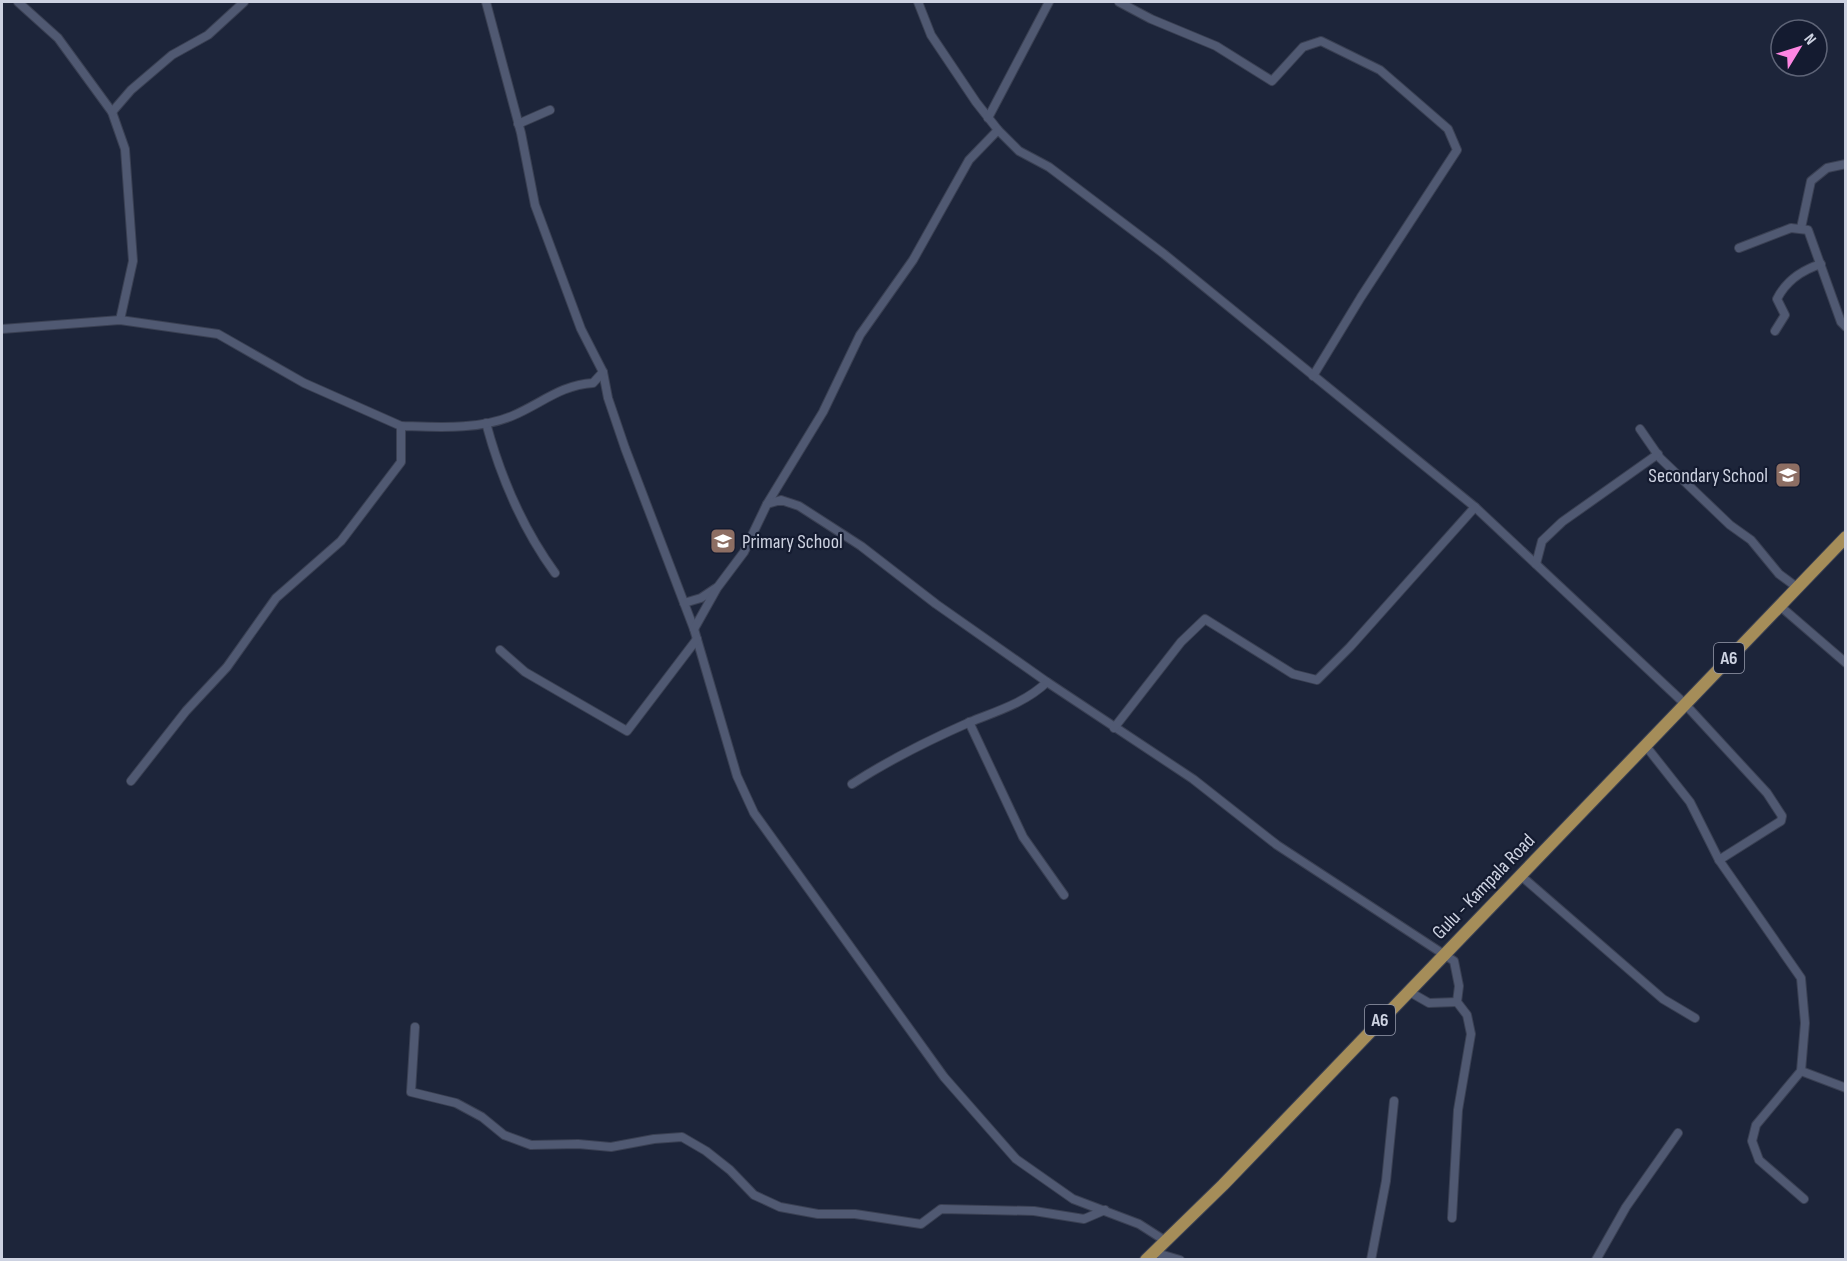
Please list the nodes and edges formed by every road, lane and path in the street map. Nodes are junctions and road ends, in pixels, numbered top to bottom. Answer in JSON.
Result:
{"nodes":[{"id":1,"x":18,"y":2,"type":"edge"},
{"id":2,"x":244,"y":2,"type":"edge"},
{"id":3,"x":486,"y":2,"type":"edge"},
{"id":4,"x":918,"y":2,"type":"edge"},
{"id":5,"x":1049,"y":2,"type":"edge"},
{"id":6,"x":1119,"y":2,"type":"edge"},
{"id":7,"x":550,"y":110,"type":"dead end"},
{"id":8,"x":112,"y":112,"type":"junction"},
{"id":9,"x":988,"y":118,"type":"junction"},
{"id":10,"x":518,"y":124,"type":"junction"},
{"id":11,"x":998,"y":130,"type":"junction"},
{"id":12,"x":1845,"y":164,"type":"edge"},
{"id":13,"x":1802,"y":228,"type":"junction"},
{"id":14,"x":1739,"y":248,"type":"dead end"},
{"id":15,"x":1821,"y":264,"type":"junction"},
{"id":16,"x":120,"y":320,"type":"junction"},
{"id":17,"x":1845,"y":327,"type":"edge"},
{"id":18,"x":2,"y":329,"type":"edge"},
{"id":19,"x":1775,"y":331,"type":"dead end"},
{"id":20,"x":603,"y":372,"type":"junction"},
{"id":21,"x":1313,"y":376,"type":"junction"},
{"id":22,"x":593,"y":383,"type":"junction"},
{"id":23,"x":608,"y":398,"type":"junction"},
{"id":24,"x":486,"y":423,"type":"junction"},
{"id":25,"x":401,"y":426,"type":"junction"},
{"id":26,"x":1640,"y":429,"type":"dead end"},
{"id":27,"x":1658,"y":454,"type":"junction"},
{"id":28,"x":767,"y":504,"type":"junction"},
{"id":29,"x":1475,"y":507,"type":"junction"},
{"id":30,"x":1845,"y":537,"type":"edge"},
{"id":31,"x":1536,"y":564,"type":"junction"},
{"id":32,"x":555,"y":573,"type":"dead end"},
{"id":33,"x":717,"y":588,"type":"junction"},
{"id":34,"x":1798,"y":588,"type":"junction"},
{"id":35,"x":684,"y":603,"type":"junction"},
{"id":36,"x":1780,"y":606,"type":"junction"},
{"id":37,"x":694,"y":629,"type":"junction"},
{"id":38,"x":697,"y":639,"type":"junction"},
{"id":39,"x":500,"y":651,"type":"dead end"},
{"id":40,"x":1845,"y":663,"type":"edge"},
{"id":41,"x":1047,"y":682,"type":"junction"},
{"id":42,"x":1684,"y":703,"type":"junction"},
{"id":43,"x":969,"y":722,"type":"junction"},
{"id":44,"x":1114,"y":728,"type":"junction"},
{"id":45,"x":1645,"y":745,"type":"junction"},
{"id":46,"x":130,"y":781,"type":"dead end"},
{"id":47,"x":852,"y":784,"type":"dead end"},
{"id":48,"x":1719,"y":860,"type":"junction"},
{"id":49,"x":1520,"y":875,"type":"junction"},
{"id":50,"x":1064,"y":895,"type":"dead end"},
{"id":51,"x":1444,"y":954,"type":"junction"},
{"id":52,"x":1408,"y":991,"type":"junction"},
{"id":53,"x":1457,"y":1002,"type":"junction"},
{"id":54,"x":1695,"y":1018,"type":"dead end"},
{"id":55,"x":415,"y":1027,"type":"dead end"},
{"id":56,"x":1801,"y":1071,"type":"junction"},
{"id":57,"x":1845,"y":1088,"type":"edge"},
{"id":58,"x":1394,"y":1101,"type":"dead end"},
{"id":59,"x":1678,"y":1133,"type":"dead end"},
{"id":60,"x":1804,"y":1199,"type":"dead end"},
{"id":61,"x":1105,"y":1210,"type":"junction"},
{"id":62,"x":1452,"y":1218,"type":"dead end"},
{"id":63,"x":1164,"y":1240,"type":"junction"},
{"id":64,"x":1149,"y":1256,"type":"edge"},
{"id":65,"x":1180,"y":1260,"type":"edge"},
{"id":66,"x":1371,"y":1260,"type":"edge"},
{"id":67,"x":1596,"y":1260,"type":"edge"}],
"edges":[{"from":1,"to":8,"type":"street"},
{"from":2,"to":8,"type":"street"},
{"from":3,"to":10,"type":"street"},
{"from":4,"to":9,"type":"street"},
{"from":5,"to":9,"type":"street"},
{"from":6,"to":21,"type":"street"},
{"from":7,"to":10,"type":"street"},
{"from":8,"to":16,"type":"street"},
{"from":9,"to":11,"type":"street"},
{"from":10,"to":20,"type":"street"},
{"from":11,"to":21,"type":"street"},
{"from":11,"to":28,"type":"street"},
{"from":12,"to":13,"type":"street"},
{"from":13,"to":14,"type":"street"},
{"from":13,"to":15,"type":"street"},
{"from":15,"to":17,"type":"street"},
{"from":15,"to":19,"type":"street"},
{"from":16,"to":18,"type":"street"},
{"from":16,"to":25,"type":"street"},
{"from":20,"to":22,"type":"street"},
{"from":20,"to":23,"type":"street"},
{"from":21,"to":29,"type":"street"},
{"from":22,"to":23,"type":"street"},
{"from":22,"to":24,"type":"street"},
{"from":23,"to":35,"type":"street"},
{"from":24,"to":25,"type":"street"},
{"from":24,"to":32,"type":"street"},
{"from":25,"to":46,"type":"street"},
{"from":26,"to":27,"type":"street"},
{"from":27,"to":31,"type":"street"},
{"from":27,"to":34,"type":"street"},
{"from":28,"to":33,"type":"street"},
{"from":28,"to":41,"type":"street"},
{"from":29,"to":31,"type":"street"},
{"from":29,"to":44,"type":"street"},
{"from":30,"to":34,"type":"main road","name":"Gulu - Kampala Road","number":"A6"},
{"from":31,"to":42,"type":"street"},
{"from":33,"to":35,"type":"street"},
{"from":33,"to":37,"type":"street"},
{"from":34,"to":36,"type":"main road","name":"Gulu - Kampala Road","number":"A6"},
{"from":35,"to":37,"type":"street"},
{"from":36,"to":40,"type":"street"},
{"from":36,"to":42,"type":"main road","name":"Gulu - Kampala Road","number":"A6"},
{"from":37,"to":38,"type":"street"},
{"from":38,"to":39,"type":"street"},
{"from":38,"to":61,"type":"street"},
{"from":41,"to":43,"type":"street"},
{"from":41,"to":44,"type":"street"},
{"from":42,"to":45,"type":"main road","name":"Gulu - Kampala Road","number":"A6"},
{"from":42,"to":48,"type":"street"},
{"from":43,"to":47,"type":"street"},
{"from":43,"to":50,"type":"street"},
{"from":44,"to":51,"type":"street"},
{"from":45,"to":48,"type":"street"},
{"from":45,"to":49,"type":"main road","name":"Gulu - Kampala Road","number":"A6"},
{"from":48,"to":56,"type":"street"},
{"from":49,"to":51,"type":"main road","name":"Gulu - Kampala Road","number":"A6"},
{"from":49,"to":54,"type":"street"},
{"from":51,"to":52,"type":"main road","name":"Gulu - Kampala Road","number":"A6"},
{"from":51,"to":53,"type":"street"},
{"from":52,"to":53,"type":"street"},
{"from":52,"to":63,"type":"main road","name":"Gulu - Kampala Road","number":"A6"},
{"from":53,"to":62,"type":"street"},
{"from":55,"to":61,"type":"street"},
{"from":56,"to":57,"type":"street"},
{"from":56,"to":60,"type":"street"},
{"from":58,"to":66,"type":"street"},
{"from":59,"to":67,"type":"street"},
{"from":61,"to":63,"type":"street"},
{"from":63,"to":64,"type":"main road","name":"Gulu - Kampala Road","number":"A6"},
{"from":64,"to":65,"type":"street"}]}
